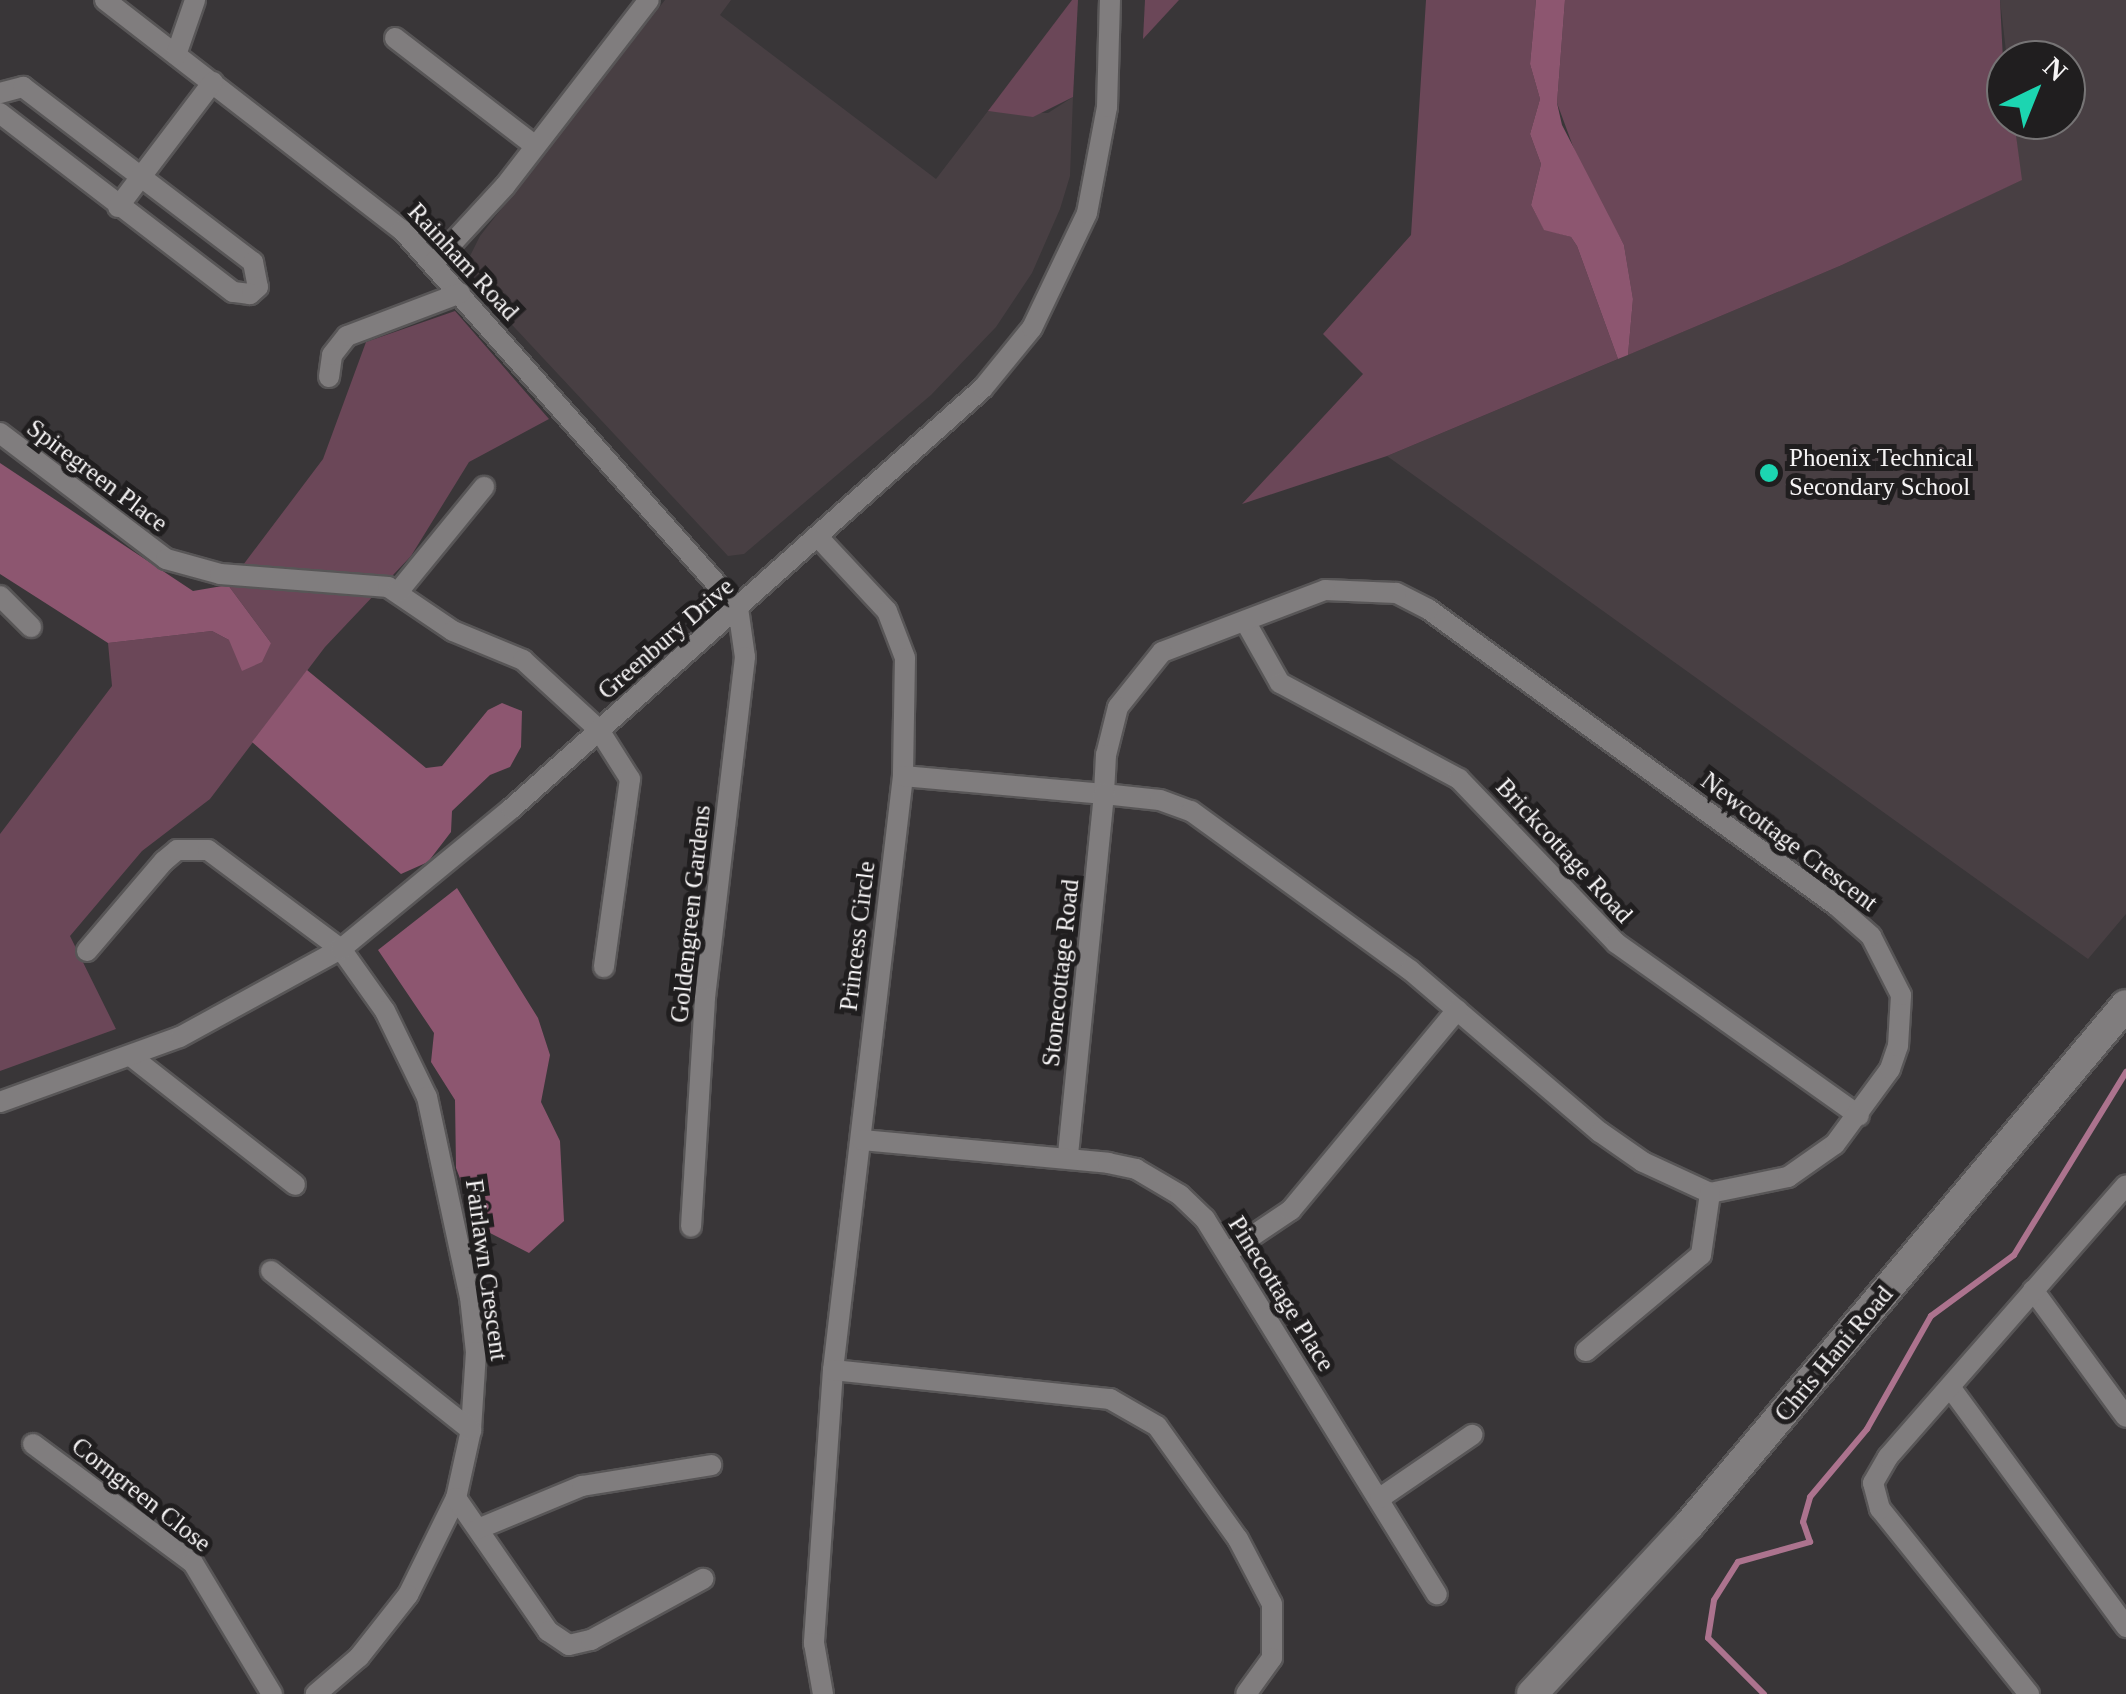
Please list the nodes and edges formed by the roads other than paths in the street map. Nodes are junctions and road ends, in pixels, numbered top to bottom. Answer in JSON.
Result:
{"nodes":[{"id":1,"x":105,"y":0,"type":"edge"},
{"id":2,"x":195,"y":0,"type":"edge"},
{"id":3,"x":648,"y":0,"type":"edge"},
{"id":4,"x":1110,"y":0,"type":"edge"},
{"id":5,"x":394,"y":38,"type":"dead end"},
{"id":6,"x":176,"y":55,"type":"junction"},
{"id":7,"x":213,"y":82,"type":"junction"},
{"id":8,"x":0,"y":93,"type":"edge"},
{"id":9,"x":0,"y":113,"type":"edge"},
{"id":10,"x":534,"y":145,"type":"junction"},
{"id":11,"x":142,"y":177,"type":"junction"},
{"id":12,"x":118,"y":207,"type":"junction"},
{"id":13,"x":433,"y":264,"type":"junction"},
{"id":14,"x":460,"y":294,"type":"junction"},
{"id":15,"x":330,"y":377,"type":"dead end"},
{"id":16,"x":0,"y":433,"type":"edge"},
{"id":17,"x":484,"y":488,"type":"dead end"},
{"id":18,"x":818,"y":537,"type":"junction"},
{"id":19,"x":398,"y":592,"type":"junction"},
{"id":20,"x":0,"y":596,"type":"edge"},
{"id":21,"x":738,"y":608,"type":"junction"},
{"id":22,"x":1245,"y":621,"type":"junction"},
{"id":23,"x":32,"y":627,"type":"dead end"},
{"id":24,"x":599,"y":730,"type":"junction"},
{"id":25,"x":903,"y":776,"type":"junction"},
{"id":26,"x":1104,"y":794,"type":"junction"},
{"id":27,"x":341,"y":949,"type":"junction"},
{"id":28,"x":86,"y":950,"type":"dead end"},
{"id":29,"x":604,"y":967,"type":"dead end"},
{"id":30,"x":2126,"y":1005,"type":"edge"},
{"id":31,"x":1457,"y":1010,"type":"junction"},
{"id":32,"x":132,"y":1057,"type":"junction"},
{"id":33,"x":0,"y":1102,"type":"edge"},
{"id":34,"x":1859,"y":1116,"type":"junction"},
{"id":35,"x":862,"y":1140,"type":"junction"},
{"id":36,"x":1068,"y":1157,"type":"junction"},
{"id":37,"x":296,"y":1184,"type":"dead end"},
{"id":38,"x":2126,"y":1184,"type":"edge"},
{"id":39,"x":1710,"y":1193,"type":"junction"},
{"id":40,"x":2109,"y":1202,"type":"junction"},
{"id":41,"x":2126,"y":1218,"type":"edge"},
{"id":42,"x":690,"y":1227,"type":"dead end"},
{"id":43,"x":1226,"y":1253,"type":"junction"},
{"id":44,"x":271,"y":1271,"type":"dead end"},
{"id":45,"x":2033,"y":1290,"type":"junction"},
{"id":46,"x":1586,"y":1351,"type":"dead end"},
{"id":47,"x":834,"y":1370,"type":"junction"},
{"id":48,"x":1950,"y":1388,"type":"junction"},
{"id":49,"x":2126,"y":1418,"type":"edge"},
{"id":50,"x":472,"y":1430,"type":"junction"},
{"id":51,"x":1472,"y":1436,"type":"dead end"},
{"id":52,"x":34,"y":1444,"type":"dead end"},
{"id":53,"x":711,"y":1465,"type":"dead end"},
{"id":54,"x":456,"y":1498,"type":"junction"},
{"id":55,"x":1380,"y":1498,"type":"junction"},
{"id":56,"x":478,"y":1529,"type":"junction"},
{"id":57,"x":703,"y":1579,"type":"dead end"},
{"id":58,"x":1437,"y":1594,"type":"dead end"},
{"id":59,"x":2126,"y":1627,"type":"edge"},
{"id":60,"x":272,"y":1694,"type":"edge"},
{"id":61,"x":316,"y":1694,"type":"edge"},
{"id":62,"x":823,"y":1694,"type":"edge"},
{"id":63,"x":1246,"y":1694,"type":"edge"},
{"id":64,"x":1532,"y":1694,"type":"edge"},
{"id":65,"x":2029,"y":1694,"type":"edge"}],
"edges":[{"from":1,"to":6,"type":"street","name":"Rainham Road"},
{"from":2,"to":6,"type":"street"},
{"from":3,"to":10,"type":"street"},
{"from":4,"to":18,"type":"street","name":"Greenbury Drive"},
{"from":5,"to":10,"type":"street"},
{"from":6,"to":7,"type":"street","name":"Rainham Road"},
{"from":7,"to":11,"type":"street"},
{"from":7,"to":13,"type":"street","name":"Rainham Road"},
{"from":8,"to":11,"type":"street"},
{"from":9,"to":12,"type":"street"},
{"from":10,"to":13,"type":"street"},
{"from":11,"to":12,"type":"street"},
{"from":11,"to":12,"type":"street"},
{"from":13,"to":14,"type":"street","name":"Rainham Road"},
{"from":14,"to":15,"type":"street"},
{"from":14,"to":21,"type":"street","name":"Rainham Road"},
{"from":16,"to":19,"type":"street","name":"Spiregreen Place"},
{"from":17,"to":19,"type":"street"},
{"from":18,"to":21,"type":"street","name":"Greenbury Drive"},
{"from":18,"to":25,"type":"street","name":"Princess Circle"},
{"from":19,"to":24,"type":"street","name":"Spiregreen Place"},
{"from":20,"to":23,"type":"street"},
{"from":21,"to":24,"type":"street","name":"Greenbury Drive"},
{"from":21,"to":42,"type":"street","name":"Goldengreen Gardens"},
{"from":22,"to":26,"type":"street","name":"Newcottage Crescent"},
{"from":22,"to":34,"type":"street","name":"Brickcottage Road"},
{"from":22,"to":34,"type":"street","name":"Newcottage Crescent"},
{"from":24,"to":27,"type":"street","name":"Greenbury Drive"},
{"from":24,"to":29,"type":"street","name":"Spiregreen Place"},
{"from":25,"to":26,"type":"street"},
{"from":25,"to":35,"type":"street","name":"Princess Circle"},
{"from":26,"to":31,"type":"street"},
{"from":26,"to":36,"type":"street","name":"Stonecottage Road"},
{"from":27,"to":28,"type":"street","name":"Fairlawn Crescent"},
{"from":27,"to":32,"type":"street","name":"Greenbury Drive"},
{"from":27,"to":50,"type":"street","name":"Fairlawn Crescent"},
{"from":30,"to":64,"type":"main road","name":"Chris Hani Road"},
{"from":31,"to":39,"type":"street"},
{"from":31,"to":43,"type":"street"},
{"from":32,"to":33,"type":"street","name":"Greenbury Drive"},
{"from":32,"to":37,"type":"street"},
{"from":34,"to":39,"type":"street","name":"Newcottage Crescent"},
{"from":35,"to":36,"type":"street","name":"Pinecottage Place"},
{"from":35,"to":47,"type":"street","name":"Princess Circle"},
{"from":36,"to":43,"type":"street","name":"Pinecottage Place"},
{"from":38,"to":40,"type":"street"},
{"from":39,"to":46,"type":"street"},
{"from":40,"to":41,"type":"street"},
{"from":40,"to":45,"type":"street"},
{"from":43,"to":55,"type":"street","name":"Pinecottage Place"},
{"from":44,"to":50,"type":"street"},
{"from":45,"to":48,"type":"street"},
{"from":45,"to":49,"type":"street"},
{"from":47,"to":62,"type":"street","name":"Princess Circle"},
{"from":47,"to":63,"type":"street"},
{"from":48,"to":59,"type":"street"},
{"from":48,"to":65,"type":"street"},
{"from":50,"to":54,"type":"street","name":"Fairlawn Crescent"},
{"from":51,"to":55,"type":"street"},
{"from":52,"to":60,"type":"street","name":"Corngreen Close"},
{"from":53,"to":56,"type":"street"},
{"from":54,"to":56,"type":"street"},
{"from":54,"to":61,"type":"street","name":"Fairlawn Crescent"},
{"from":55,"to":58,"type":"street","name":"Pinecottage Place"},
{"from":56,"to":57,"type":"street"}]}
